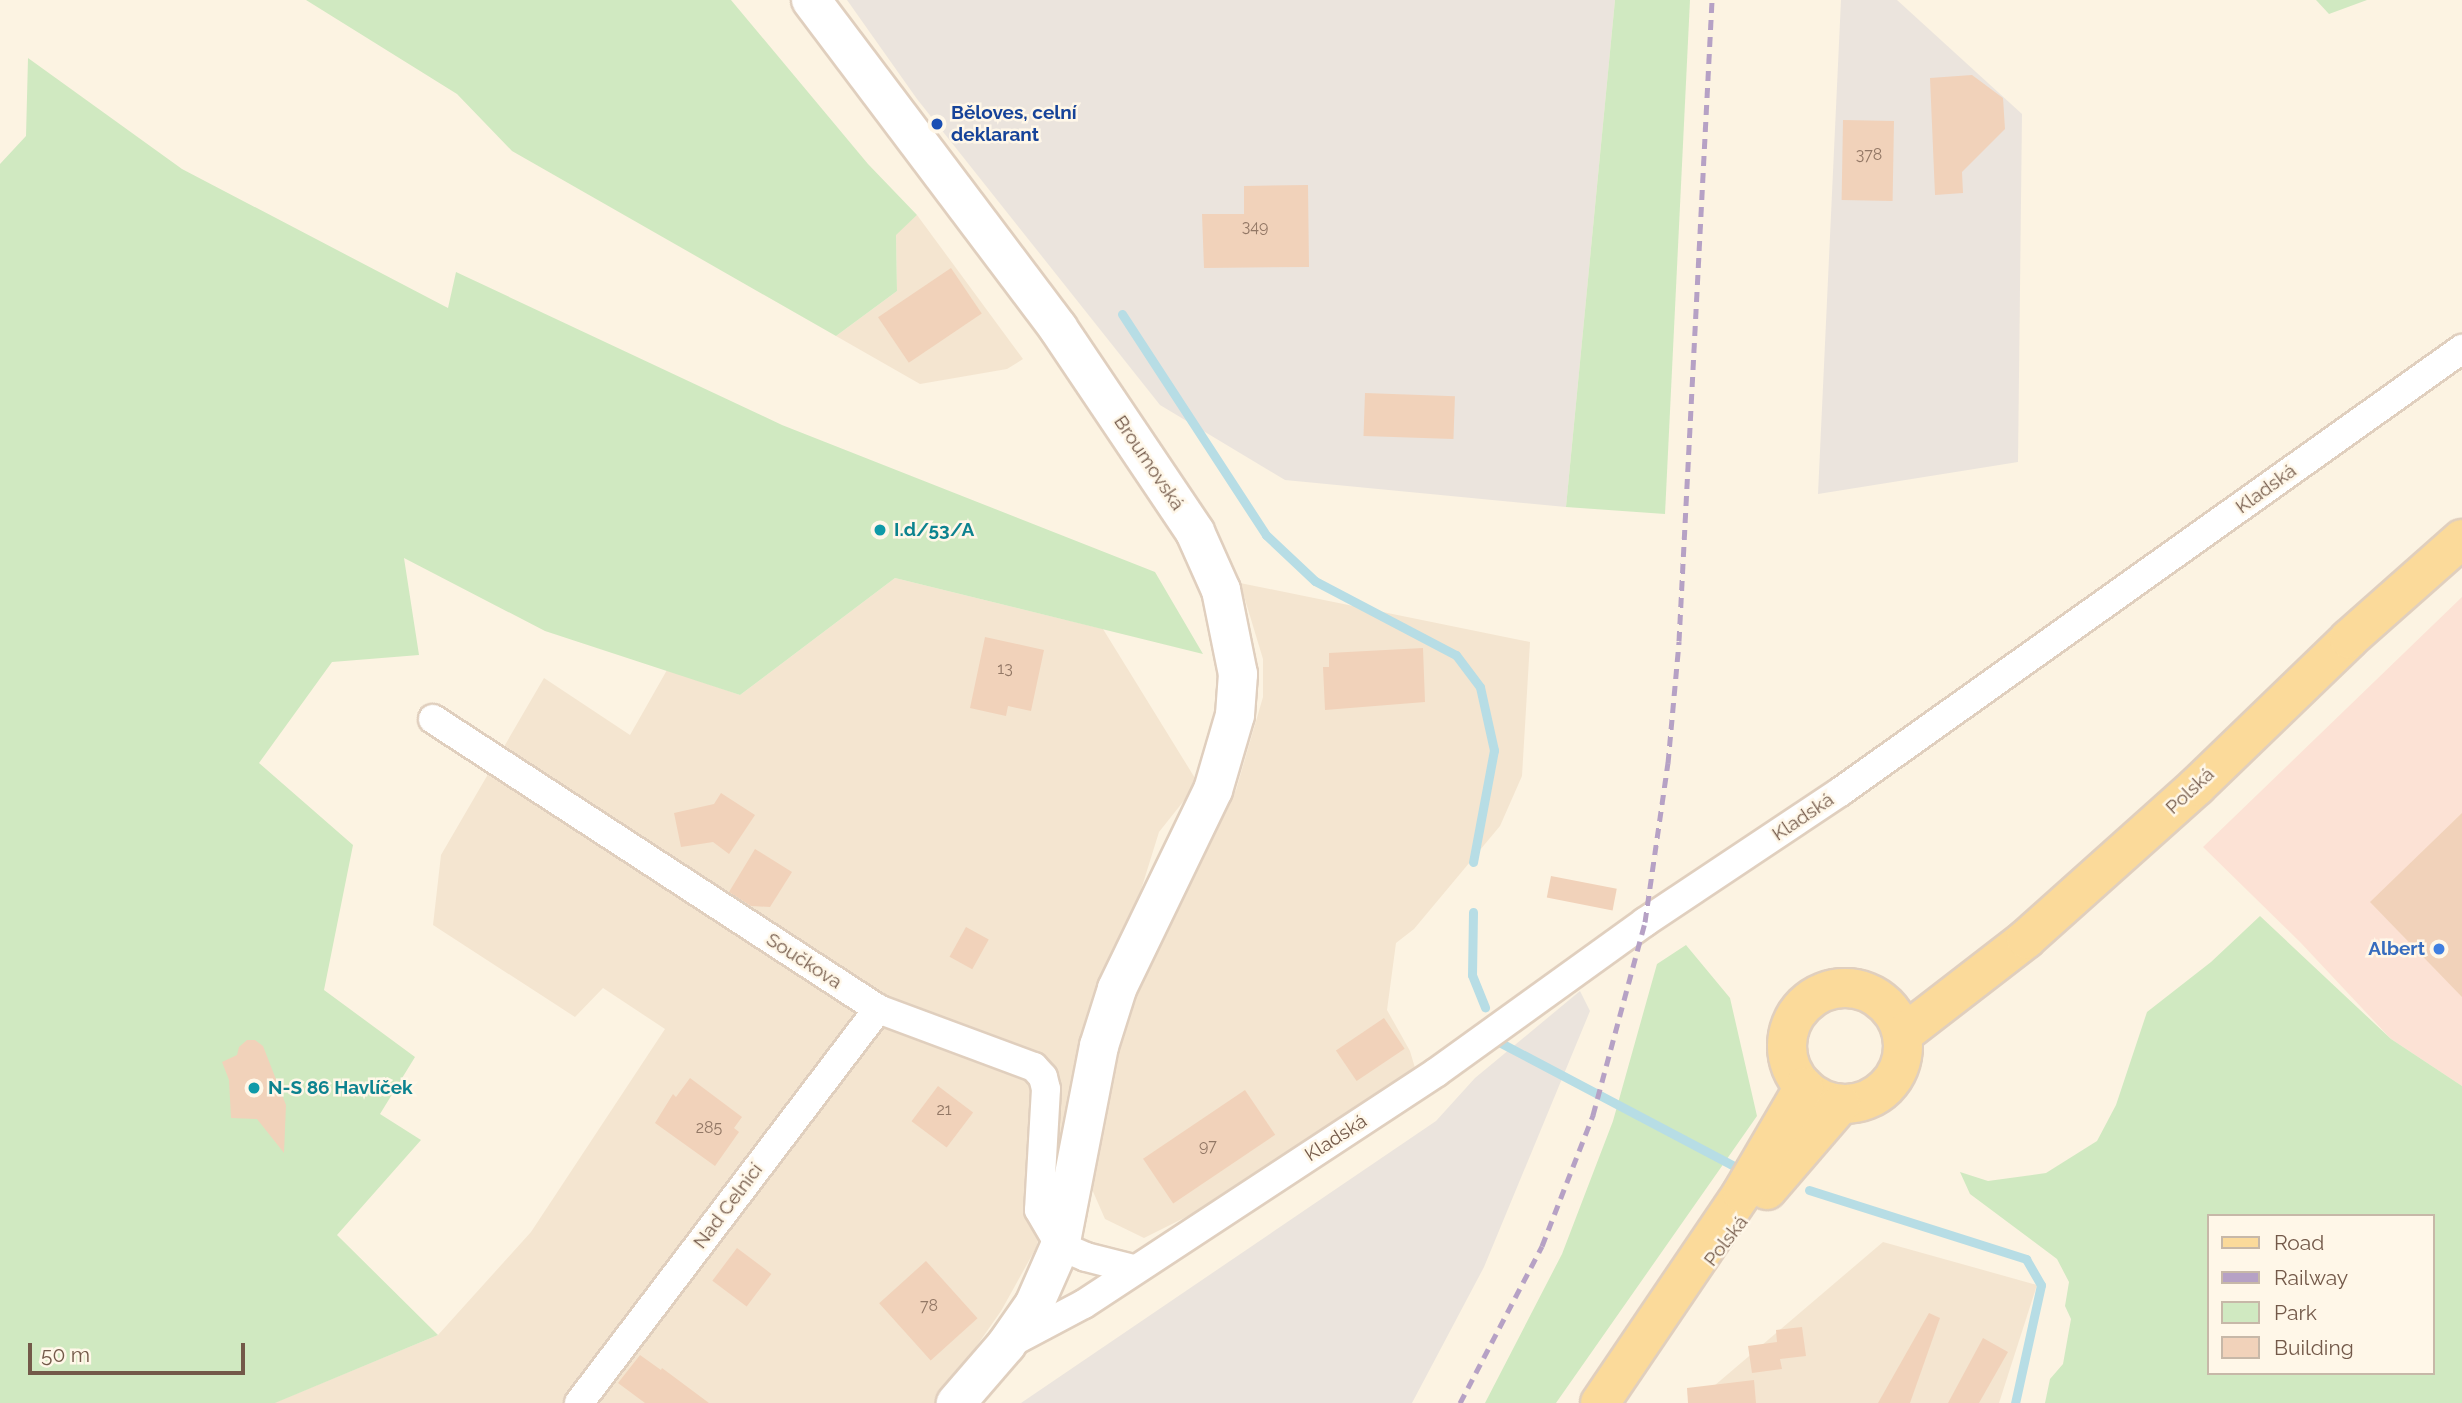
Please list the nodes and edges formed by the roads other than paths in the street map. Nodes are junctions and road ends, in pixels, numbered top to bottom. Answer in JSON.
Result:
{"nodes":[{"id":1,"x":811,"y":0,"type":"edge"},
{"id":2,"x":2462,"y":349,"type":"edge"},
{"id":3,"x":2462,"y":515,"type":"edge"},
{"id":4,"x":2462,"y":539,"type":"edge"},
{"id":5,"x":2348,"y":639,"type":"junction"},
{"id":6,"x":433,"y":719,"type":"dead end"},
{"id":7,"x":1117,"y":989,"type":"joint"},
{"id":8,"x":878,"y":1009,"type":"junction"},
{"id":9,"x":1895,"y":1022,"type":"junction"},
{"id":10,"x":1804,"y":1087,"type":"junction"},
{"id":11,"x":1841,"y":1104,"type":"junction"},
{"id":12,"x":1060,"y":1246,"type":"junction"},
{"id":13,"x":1133,"y":1269,"type":"junction"},
{"id":14,"x":1006,"y":1345,"type":"junction"},
{"id":15,"x":1608,"y":1392,"type":"edge"},
{"id":16,"x":579,"y":1403,"type":"edge"},
{"id":17,"x":957,"y":1403,"type":"edge"}],
"edges":[{"from":1,"to":7,"type":"main road","name":"Broumovská"},
{"from":2,"to":13,"type":"street","name":"Kladská"},
{"from":3,"to":5,"type":"main road","name":"Polská"},
{"from":4,"to":5,"type":"main road","name":"Polská"},
{"from":5,"to":9,"type":"main road","name":"Polská"},
{"from":6,"to":8,"type":"street","name":"Součkova"},
{"from":7,"to":12,"type":"main road","name":"Kladská"},
{"from":8,"to":12,"type":"street","name":"Součkova"},
{"from":8,"to":16,"type":"street","name":"Nad Celnicí"},
{"from":9,"to":10,"type":"main road"},
{"from":9,"to":11,"type":"main road"},
{"from":10,"to":11,"type":"main road"},
{"from":10,"to":15,"type":"main road","name":"Polská"},
{"from":11,"to":15,"type":"main road","name":"Polská"},
{"from":12,"to":13,"type":"street"},
{"from":12,"to":14,"type":"main road","name":"Kladská"},
{"from":13,"to":14,"type":"street","name":"Kladská"},
{"from":14,"to":17,"type":"main road","name":"Kladská"}]}
